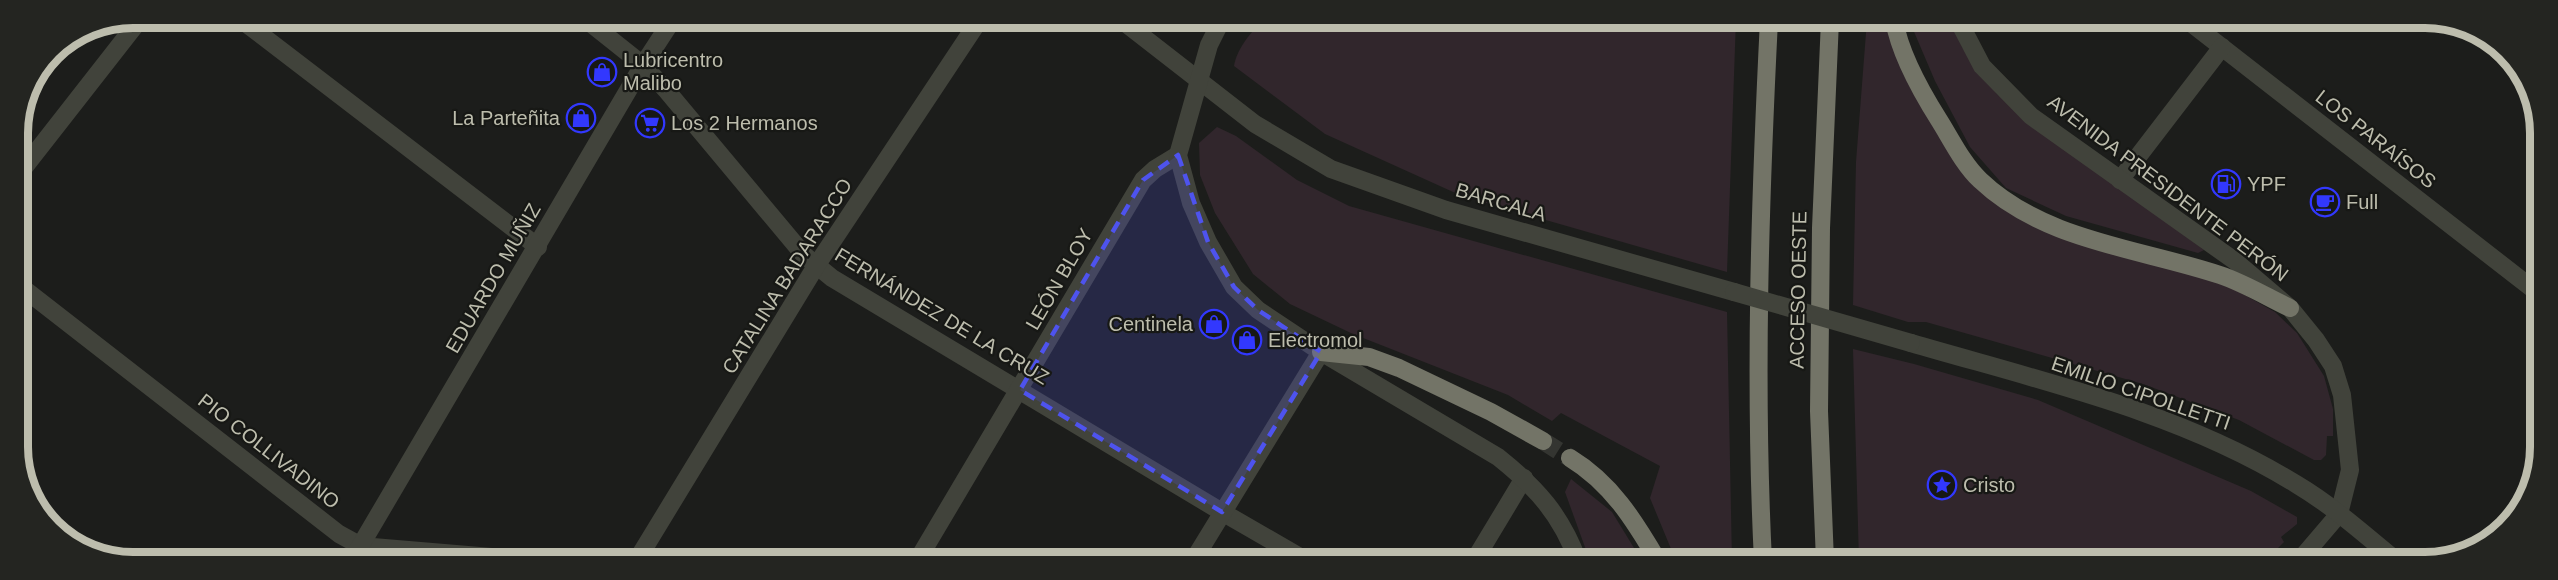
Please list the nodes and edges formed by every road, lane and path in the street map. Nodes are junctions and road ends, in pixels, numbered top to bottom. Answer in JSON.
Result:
{"nodes":[{"id":1,"x":133,"y":28,"type":"edge"},
{"id":2,"x":252,"y":28,"type":"edge"},
{"id":3,"x":597,"y":28,"type":"edge"},
{"id":4,"x":667,"y":28,"type":"edge"},
{"id":5,"x":974,"y":28,"type":"edge"},
{"id":6,"x":1132,"y":28,"type":"edge"},
{"id":7,"x":1218,"y":28,"type":"edge"},
{"id":8,"x":1769,"y":28,"type":"edge"},
{"id":9,"x":1830,"y":28,"type":"edge"},
{"id":10,"x":1897,"y":28,"type":"edge"},
{"id":11,"x":1962,"y":28,"type":"edge"},
{"id":12,"x":2197,"y":28,"type":"edge"},
{"id":13,"x":2222,"y":47,"type":"junction"},
{"id":14,"x":643,"y":65,"type":"junction"},
{"id":15,"x":1199,"y":80,"type":"junction"},
{"id":16,"x":1178,"y":155,"type":"junction"},
{"id":17,"x":29,"y":160,"type":"edge"},
{"id":18,"x":2120,"y":180,"type":"junction"},
{"id":19,"x":538,"y":247,"type":"junction"},
{"id":20,"x":816,"y":266,"type":"junction"},
{"id":21,"x":2530,"y":287,"type":"edge"},
{"id":22,"x":28,"y":292,"type":"edge"},
{"id":23,"x":2290,"y":308,"type":"junction"},
{"id":24,"x":1911,"y":343,"type":"joint"},
{"id":25,"x":1321,"y":352,"type":"junction"},
{"id":26,"x":1020,"y":390,"type":"junction"},
{"id":27,"x":1543,"y":441,"type":"tunnel mouth"},
{"id":28,"x":1570,"y":458,"type":"tunnel mouth"},
{"id":29,"x":1524,"y":478,"type":"junction"},
{"id":30,"x":1222,"y":512,"type":"junction"},
{"id":31,"x":2339,"y":514,"type":"junction"},
{"id":32,"x":1291,"y":551,"type":"edge"},
{"id":33,"x":1480,"y":551,"type":"edge"},
{"id":34,"x":1575,"y":551,"type":"edge"},
{"id":35,"x":1652,"y":551,"type":"edge"},
{"id":36,"x":1763,"y":551,"type":"edge"},
{"id":37,"x":1825,"y":551,"type":"edge"},
{"id":38,"x":2307,"y":551,"type":"edge"},
{"id":39,"x":2385,"y":551,"type":"edge"},
{"id":40,"x":356,"y":552,"type":"edge"},
{"id":41,"x":358,"y":552,"type":"edge"},
{"id":42,"x":643,"y":552,"type":"edge"},
{"id":43,"x":923,"y":552,"type":"edge"},
{"id":44,"x":1199,"y":552,"type":"edge"}],
"edges":[{"from":1,"to":17,"type":"street"},
{"from":2,"to":19,"type":"street"},
{"from":3,"to":14,"type":"street","name":"FERNÁNDEZ DE LA CRUZ"},
{"from":4,"to":14,"type":"street","name":"EDUARDO MUÑIZ"},
{"from":5,"to":20,"type":"street","name":"CATALINA BADARACCO"},
{"from":6,"to":15,"type":"street","name":"BARCALA"},
{"from":7,"to":15,"type":"street"},
{"from":8,"to":36,"type":"highway","name":"ACCESO OESTE"},
{"from":9,"to":37,"type":"highway","name":"ACCESO OESTE"},
{"from":10,"to":23,"type":"highway"},
{"from":11,"to":18,"type":"street","name":"AVENIDA PRESIDENTE PERÓN"},
{"from":12,"to":13,"type":"street","name":"LOS PARAÍSOS"},
{"from":13,"to":18,"type":"street"},
{"from":13,"to":21,"type":"street","name":"LOS PARAÍSOS"},
{"from":14,"to":19,"type":"street","name":"EDUARDO MUÑIZ"},
{"from":14,"to":20,"type":"street","name":"FERNÁNDEZ DE LA CRUZ"},
{"from":15,"to":16,"type":"street"},
{"from":15,"to":24,"type":"street","name":"BARCALA","bridge":true},
{"from":16,"to":25,"type":"street"},
{"from":16,"to":26,"type":"street","name":"LEÓN BLOY"},
{"from":18,"to":23,"type":"street","name":"AVENIDA PRESIDENTE PERÓN"},
{"from":19,"to":41,"type":"street","name":"EDUARDO MUÑIZ"},
{"from":20,"to":26,"type":"street","name":"FERNÁNDEZ DE LA CRUZ"},
{"from":20,"to":42,"type":"street","name":"CATALINA BADARACCO"},
{"from":22,"to":40,"type":"street","name":"PIO COLLIVADINO"},
{"from":23,"to":31,"type":"street","name":"AVENIDA PRESIDENTE PERÓN"},
{"from":24,"to":31,"type":"street","name":"EMILIO CIPOLLETTI"},
{"from":25,"to":27,"type":"highway"},
{"from":25,"to":29,"type":"street"},
{"from":25,"to":30,"type":"street"},
{"from":26,"to":30,"type":"street","name":"FERNÁNDEZ DE LA CRUZ"},
{"from":26,"to":43,"type":"street","name":"LEÓN BLOY"},
{"from":28,"to":35,"type":"highway"},
{"from":29,"to":33,"type":"street"},
{"from":29,"to":34,"type":"street"},
{"from":30,"to":32,"type":"street","name":"FERNÁNDEZ DE LA CRUZ"},
{"from":30,"to":44,"type":"street"},
{"from":31,"to":38,"type":"street","name":"AVENIDA PRESIDENTE PERÓN"},
{"from":31,"to":39,"type":"street","name":"EMILIO CIPOLLETTI"}]}
